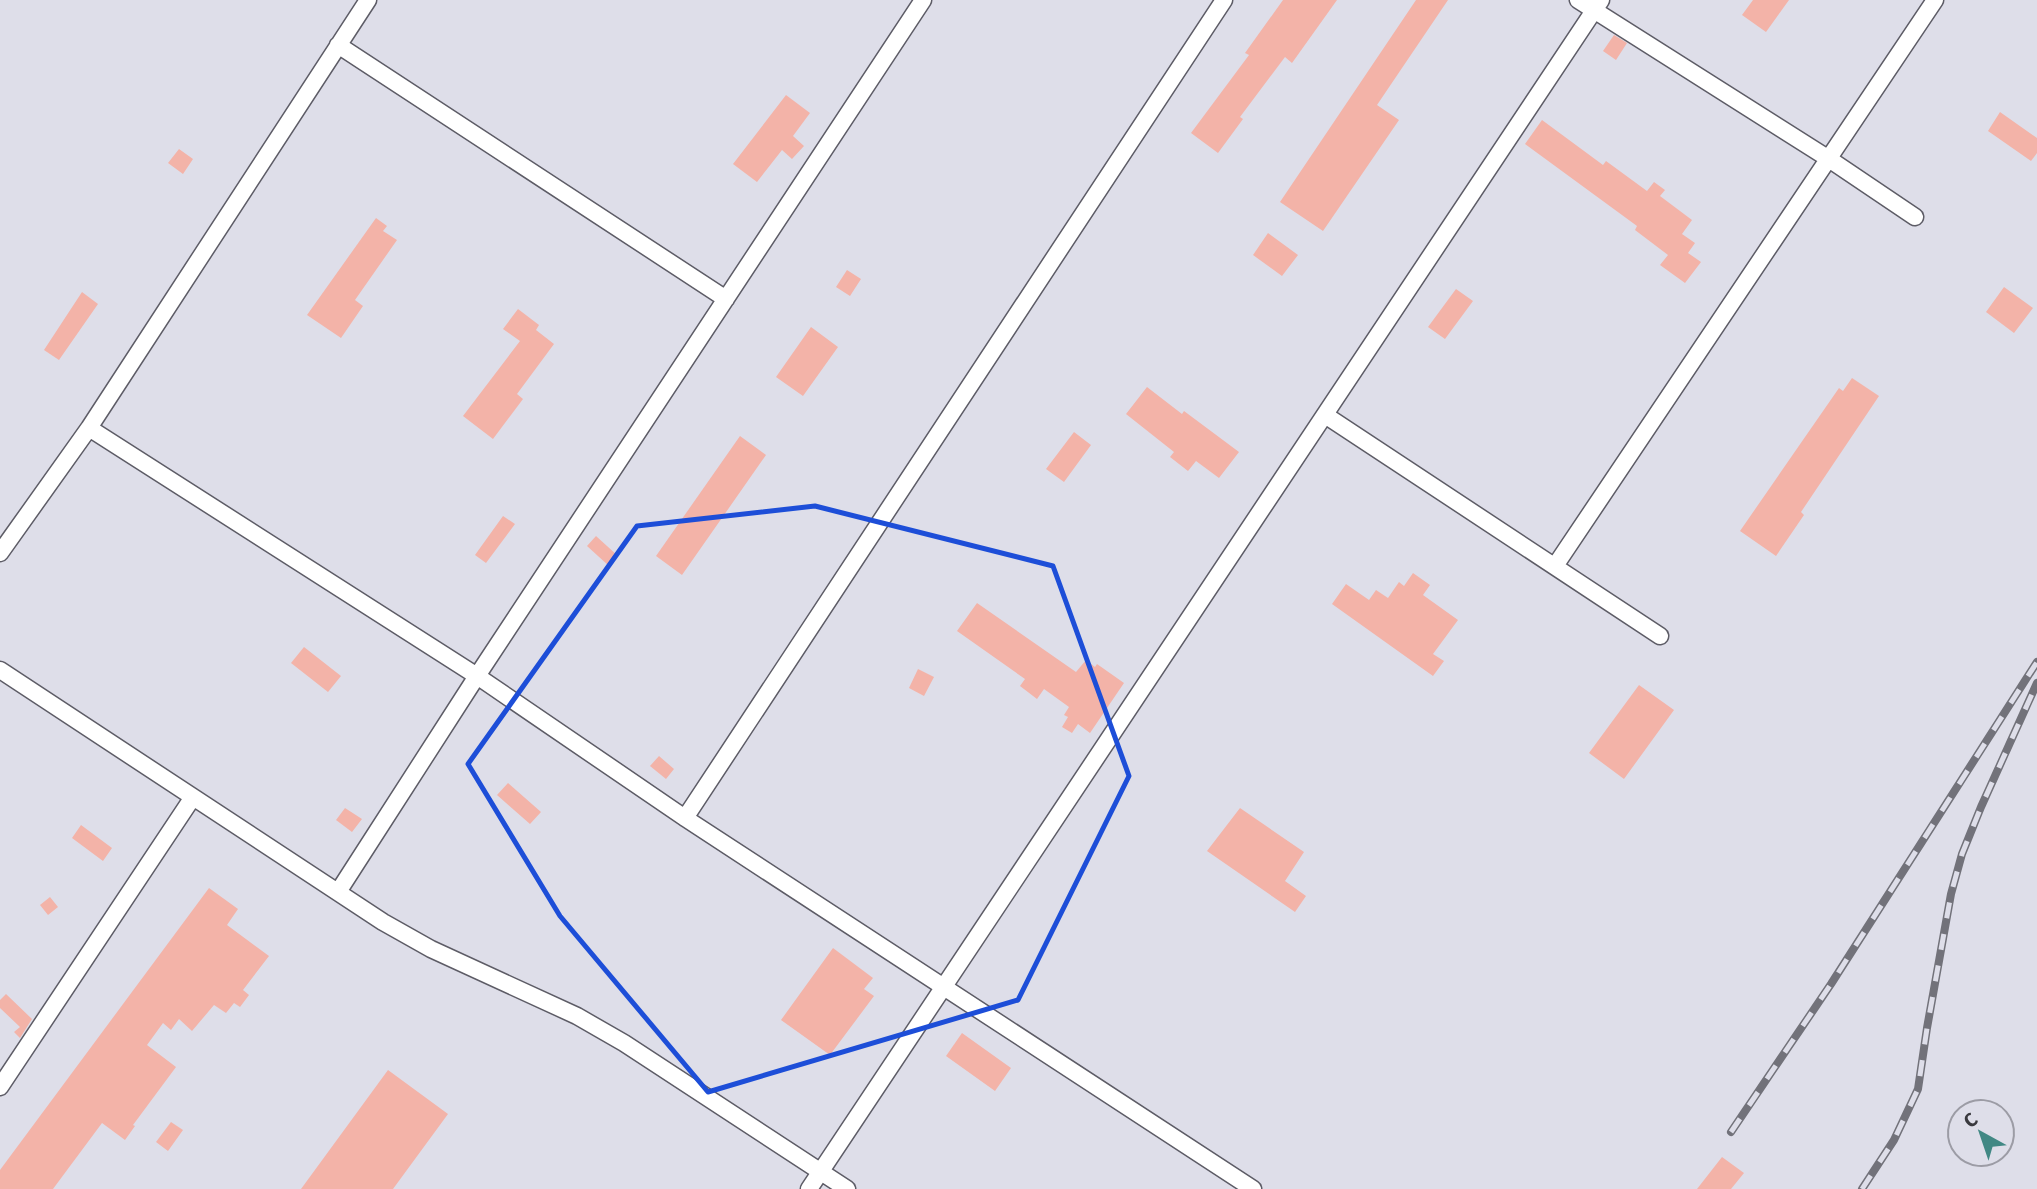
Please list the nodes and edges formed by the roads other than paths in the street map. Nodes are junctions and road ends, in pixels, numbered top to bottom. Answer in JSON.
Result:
{"nodes":[{"id":1,"x":368,"y":0,"type":"edge"},
{"id":2,"x":923,"y":0,"type":"edge"},
{"id":3,"x":1224,"y":0,"type":"edge"},
{"id":4,"x":1578,"y":0,"type":"edge"},
{"id":5,"x":1935,"y":0,"type":"edge"},
{"id":6,"x":1597,"y":5,"type":"edge"},
{"id":7,"x":338,"y":45,"type":"junction"},
{"id":8,"x":1829,"y":159,"type":"junction"},
{"id":9,"x":1915,"y":217,"type":"dead end"},
{"id":10,"x":726,"y":299,"type":"junction"},
{"id":11,"x":1325,"y":415,"type":"junction"},
{"id":12,"x":89,"y":428,"type":"junction"},
{"id":13,"x":0,"y":553,"type":"edge"},
{"id":14,"x":1555,"y":566,"type":"junction"},
{"id":15,"x":1660,"y":636,"type":"dead end"},
{"id":16,"x":0,"y":670,"type":"edge"},
{"id":17,"x":477,"y":676,"type":"junction"},
{"id":18,"x":193,"y":797,"type":"junction"},
{"id":19,"x":685,"y":818,"type":"junction"},
{"id":20,"x":338,"y":892,"type":"junction"},
{"id":21,"x":944,"y":987,"type":"junction"},
{"id":22,"x":0,"y":1087,"type":"edge"},
{"id":23,"x":821,"y":1171,"type":"junction"},
{"id":24,"x":809,"y":1189,"type":"edge"},
{"id":25,"x":847,"y":1189,"type":"edge"},
{"id":26,"x":1253,"y":1189,"type":"edge"}],
"edges":[{"from":1,"to":7,"type":"lane"},
{"from":2,"to":10,"type":"lane"},
{"from":3,"to":19,"type":"lane"},
{"from":4,"to":6,"type":"lane"},
{"from":5,"to":8,"type":"lane"},
{"from":6,"to":8,"type":"lane"},
{"from":6,"to":11,"type":"lane"},
{"from":7,"to":10,"type":"lane"},
{"from":7,"to":12,"type":"lane"},
{"from":8,"to":9,"type":"lane"},
{"from":8,"to":14,"type":"lane"},
{"from":10,"to":17,"type":"lane"},
{"from":11,"to":14,"type":"lane"},
{"from":11,"to":21,"type":"lane"},
{"from":12,"to":13,"type":"lane"},
{"from":12,"to":17,"type":"lane"},
{"from":14,"to":15,"type":"lane"},
{"from":16,"to":18,"type":"lane"},
{"from":17,"to":19,"type":"lane"},
{"from":17,"to":20,"type":"lane"},
{"from":18,"to":20,"type":"lane"},
{"from":18,"to":22,"type":"lane"},
{"from":19,"to":21,"type":"lane"},
{"from":20,"to":23,"type":"lane"},
{"from":21,"to":23,"type":"lane"},
{"from":21,"to":26,"type":"lane"},
{"from":23,"to":24,"type":"lane"},
{"from":23,"to":25,"type":"lane"}]}
